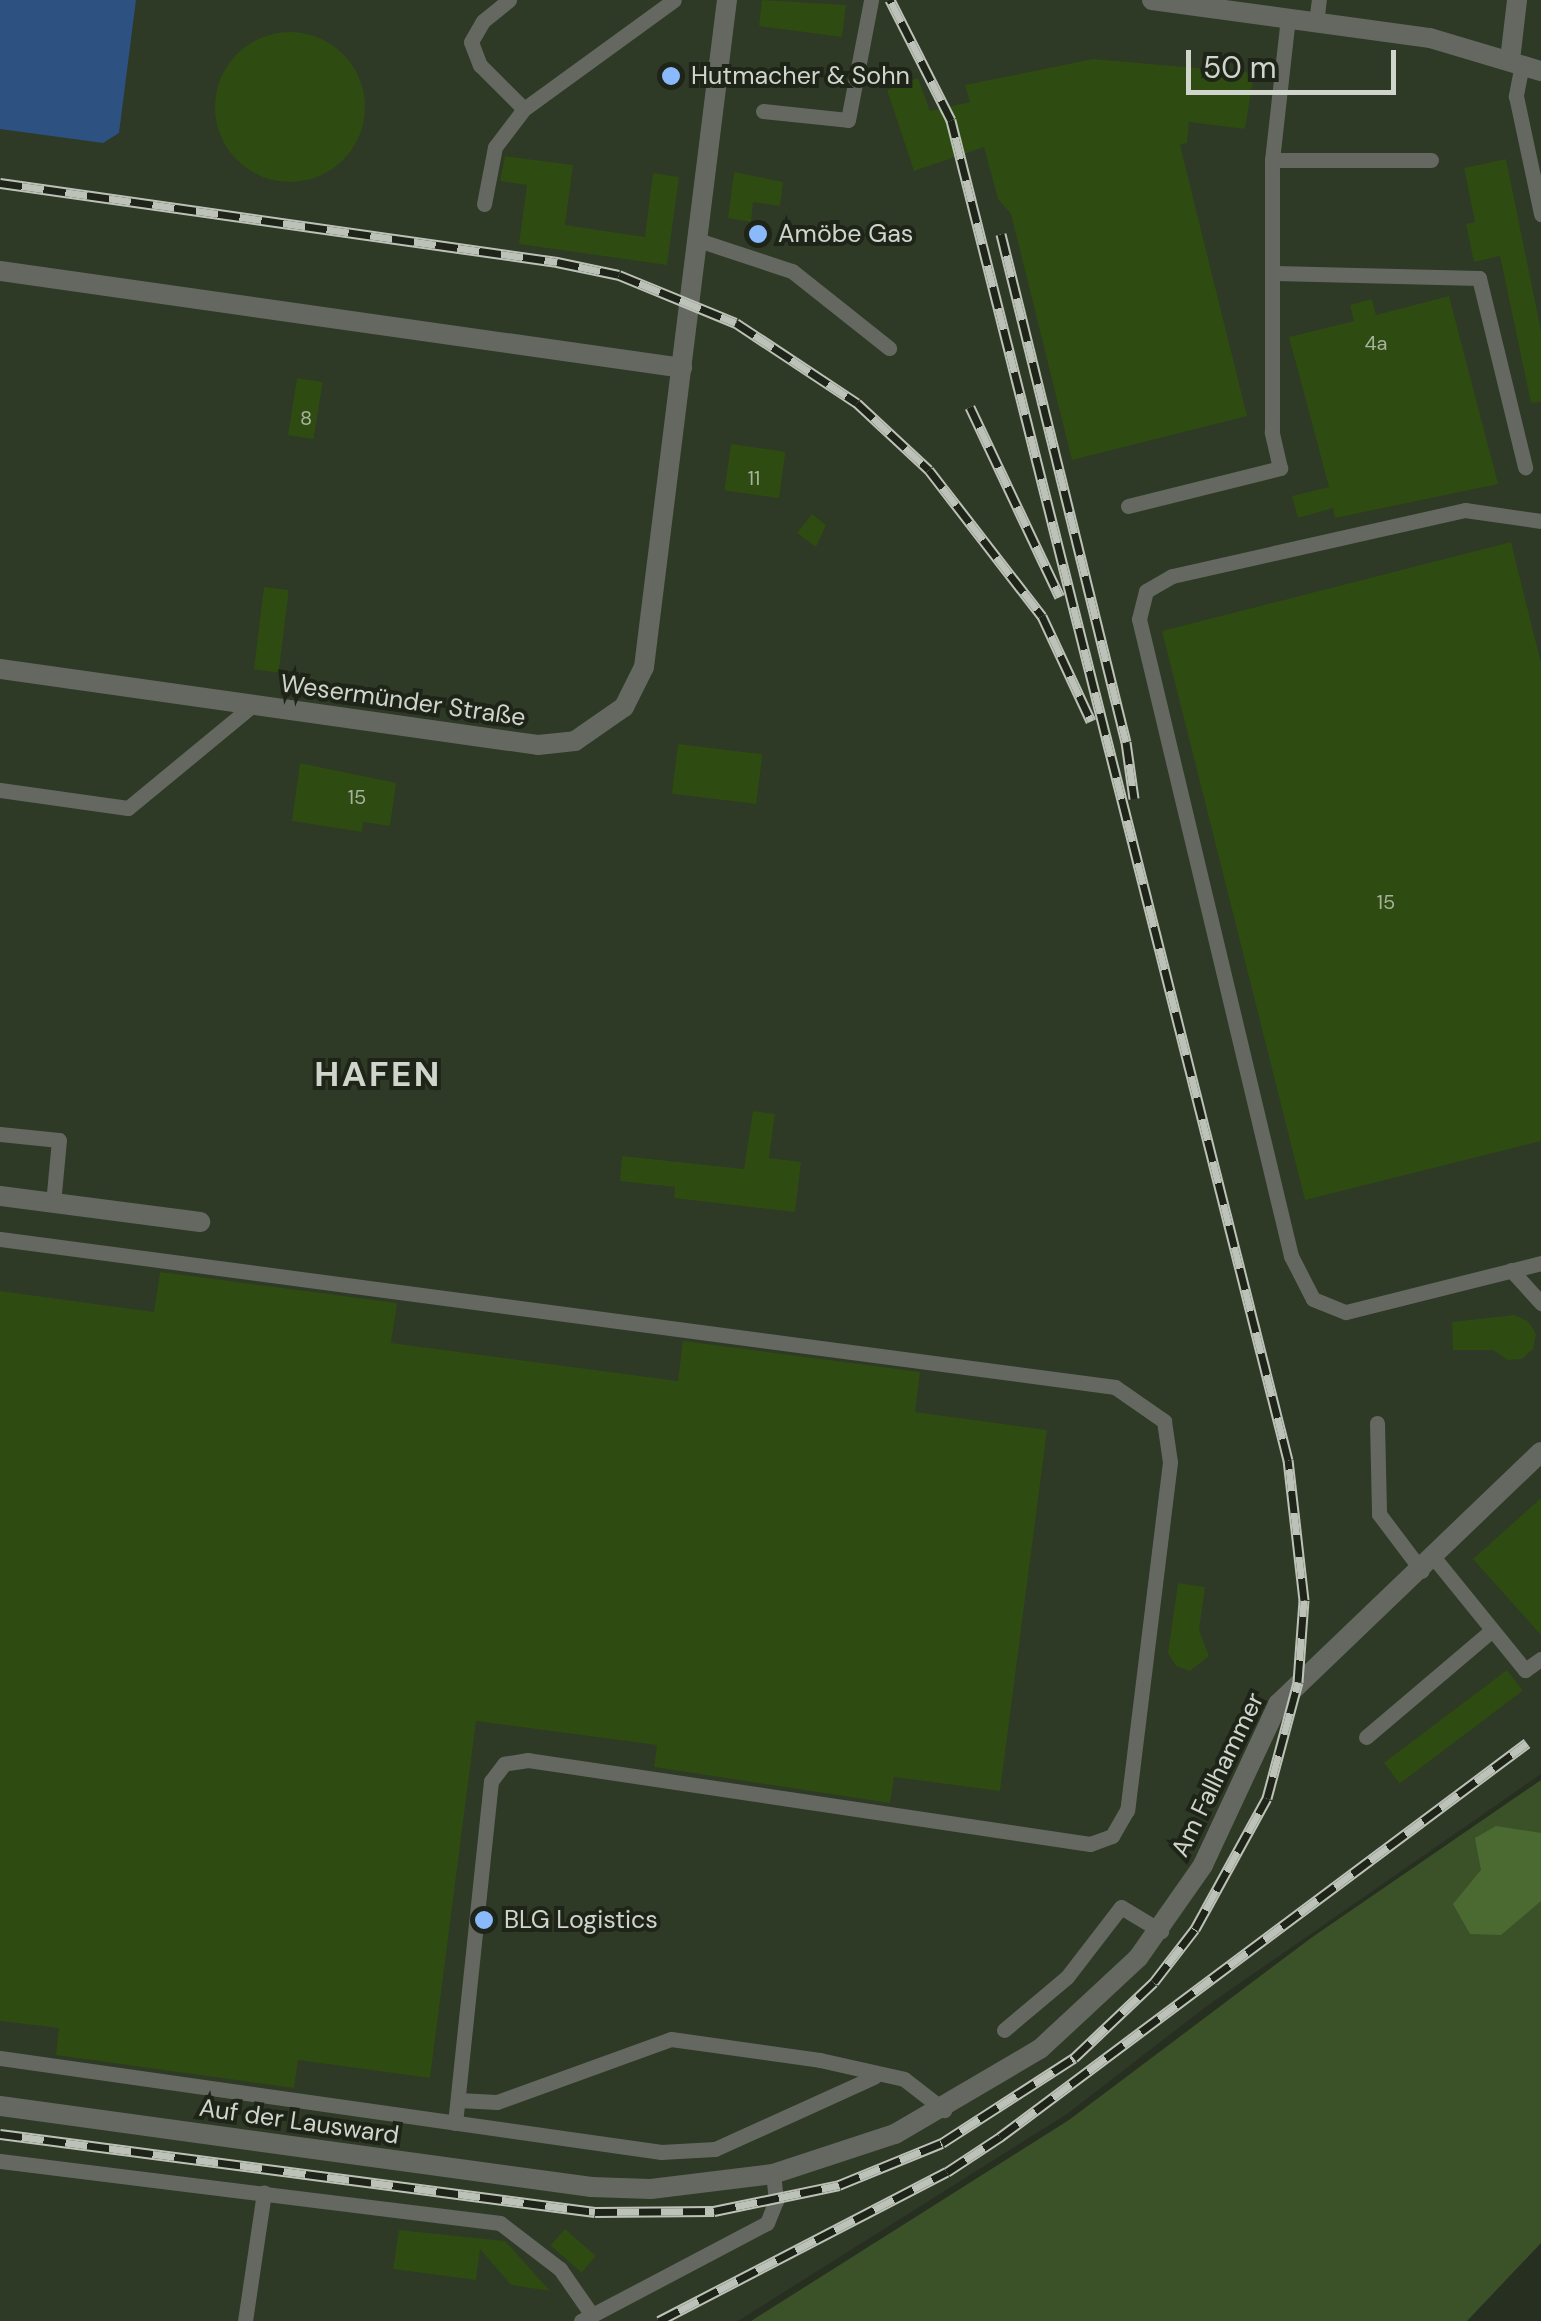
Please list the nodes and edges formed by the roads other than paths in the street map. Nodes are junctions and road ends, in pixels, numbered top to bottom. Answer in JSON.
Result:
{"nodes":[{"id":1,"x":509,"y":0,"type":"edge"},
{"id":2,"x":674,"y":0,"type":"edge"},
{"id":3,"x":727,"y":0,"type":"edge"},
{"id":4,"x":870,"y":0,"type":"edge"},
{"id":5,"x":1152,"y":0,"type":"edge"},
{"id":6,"x":1319,"y":0,"type":"edge"},
{"id":7,"x":1517,"y":0,"type":"edge"},
{"id":8,"x":1288,"y":18,"type":"junction"},
{"id":9,"x":1316,"y":23,"type":"junction"},
{"id":10,"x":1524,"y":64,"type":"edge"},
{"id":11,"x":524,"y":109,"type":"junction"},
{"id":12,"x":764,"y":110,"type":"dead end"},
{"id":13,"x":1272,"y":160,"type":"junction"},
{"id":14,"x":1431,"y":160,"type":"dead end"},
{"id":15,"x":484,"y":204,"type":"dead end"},
{"id":16,"x":1541,"y":214,"type":"edge"},
{"id":17,"x":698,"y":240,"type":"junction"},
{"id":18,"x":0,"y":271,"type":"edge"},
{"id":19,"x":1275,"y":274,"type":"junction"},
{"id":20,"x":889,"y":348,"type":"dead end"},
{"id":21,"x":682,"y":368,"type":"junction"},
{"id":22,"x":1526,"y":467,"type":"dead end"},
{"id":23,"x":1128,"y":506,"type":"dead end"},
{"id":24,"x":1541,"y":521,"type":"edge"},
{"id":25,"x":0,"y":669,"type":"edge"},
{"id":26,"x":253,"y":705,"type":"junction"},
{"id":27,"x":0,"y":790,"type":"edge"},
{"id":28,"x":0,"y":1134,"type":"edge"},
{"id":29,"x":0,"y":1196,"type":"edge"},
{"id":30,"x":54,"y":1204,"type":"junction"},
{"id":31,"x":200,"y":1222,"type":"dead end"},
{"id":32,"x":0,"y":1239,"type":"edge"},
{"id":33,"x":1541,"y":1263,"type":"edge"},
{"id":34,"x":1511,"y":1270,"type":"junction"},
{"id":35,"x":1541,"y":1303,"type":"edge"},
{"id":36,"x":1377,"y":1423,"type":"dead end"},
{"id":37,"x":1541,"y":1452,"type":"edge"},
{"id":38,"x":1429,"y":1565,"type":"junction"},
{"id":39,"x":1492,"y":1630,"type":"junction"},
{"id":40,"x":1541,"y":1659,"type":"edge"},
{"id":41,"x":1366,"y":1737,"type":"dead end"},
{"id":42,"x":1161,"y":1931,"type":"junction"},
{"id":43,"x":1004,"y":2030,"type":"dead end"},
{"id":44,"x":0,"y":2058,"type":"edge"},
{"id":45,"x":874,"y":2077,"type":"junction"},
{"id":46,"x":458,"y":2100,"type":"junction"},
{"id":47,"x":0,"y":2106,"type":"edge"},
{"id":48,"x":944,"y":2110,"type":"junction"},
{"id":49,"x":455,"y":2122,"type":"junction"},
{"id":50,"x":0,"y":2161,"type":"edge"},
{"id":51,"x":773,"y":2174,"type":"junction"},
{"id":52,"x":591,"y":2187,"type":"joint"},
{"id":53,"x":264,"y":2192,"type":"junction"},
{"id":54,"x":586,"y":2318,"type":"edge"},
{"id":55,"x":245,"y":2321,"type":"edge"}],
"edges":[{"from":1,"to":11,"type":"lane"},
{"from":2,"to":11,"type":"lane"},
{"from":3,"to":17,"type":"street","name":"Wesermünder Straße"},
{"from":4,"to":12,"type":"lane"},
{"from":5,"to":8,"type":"street"},
{"from":6,"to":9,"type":"lane"},
{"from":7,"to":10,"type":"street"},
{"from":8,"to":9,"type":"street"},
{"from":8,"to":13,"type":"lane"},
{"from":9,"to":10,"type":"street"},
{"from":10,"to":16,"type":"lane"},
{"from":11,"to":15,"type":"lane"},
{"from":13,"to":14,"type":"lane"},
{"from":13,"to":19,"type":"lane"},
{"from":17,"to":20,"type":"lane"},
{"from":17,"to":21,"type":"street","name":"Wesermünder Straße"},
{"from":18,"to":21,"type":"street"},
{"from":19,"to":22,"type":"lane"},
{"from":19,"to":23,"type":"lane"},
{"from":21,"to":26,"type":"street","name":"Wesermünder Straße"},
{"from":24,"to":34,"type":"lane"},
{"from":25,"to":26,"type":"street","name":"Wesermünder Straße"},
{"from":26,"to":27,"type":"lane"},
{"from":28,"to":30,"type":"lane"},
{"from":29,"to":30,"type":"street"},
{"from":30,"to":31,"type":"street"},
{"from":32,"to":46,"type":"lane"},
{"from":33,"to":34,"type":"lane"},
{"from":34,"to":35,"type":"lane"},
{"from":36,"to":38,"type":"lane"},
{"from":37,"to":38,"type":"street","name":"Am Fallhammer"},
{"from":38,"to":39,"type":"lane"},
{"from":38,"to":42,"type":"street","name":"Am Fallhammer"},
{"from":39,"to":40,"type":"lane"},
{"from":39,"to":41,"type":"lane"},
{"from":42,"to":43,"type":"lane"},
{"from":42,"to":48,"type":"street","name":"Am Fallhammer"},
{"from":44,"to":49,"type":"lane"},
{"from":45,"to":46,"type":"lane"},
{"from":45,"to":48,"type":"lane"},
{"from":45,"to":49,"type":"lane"},
{"from":46,"to":49,"type":"lane"},
{"from":47,"to":52,"type":"street","name":"Auf der Lausward"},
{"from":48,"to":51,"type":"street","name":"Am Fallhammer"},
{"from":50,"to":53,"type":"lane"},
{"from":51,"to":52,"type":"street","name":"Am Fallhammer"},
{"from":51,"to":54,"type":"lane"},
{"from":53,"to":54,"type":"lane"},
{"from":53,"to":55,"type":"lane"}]}
